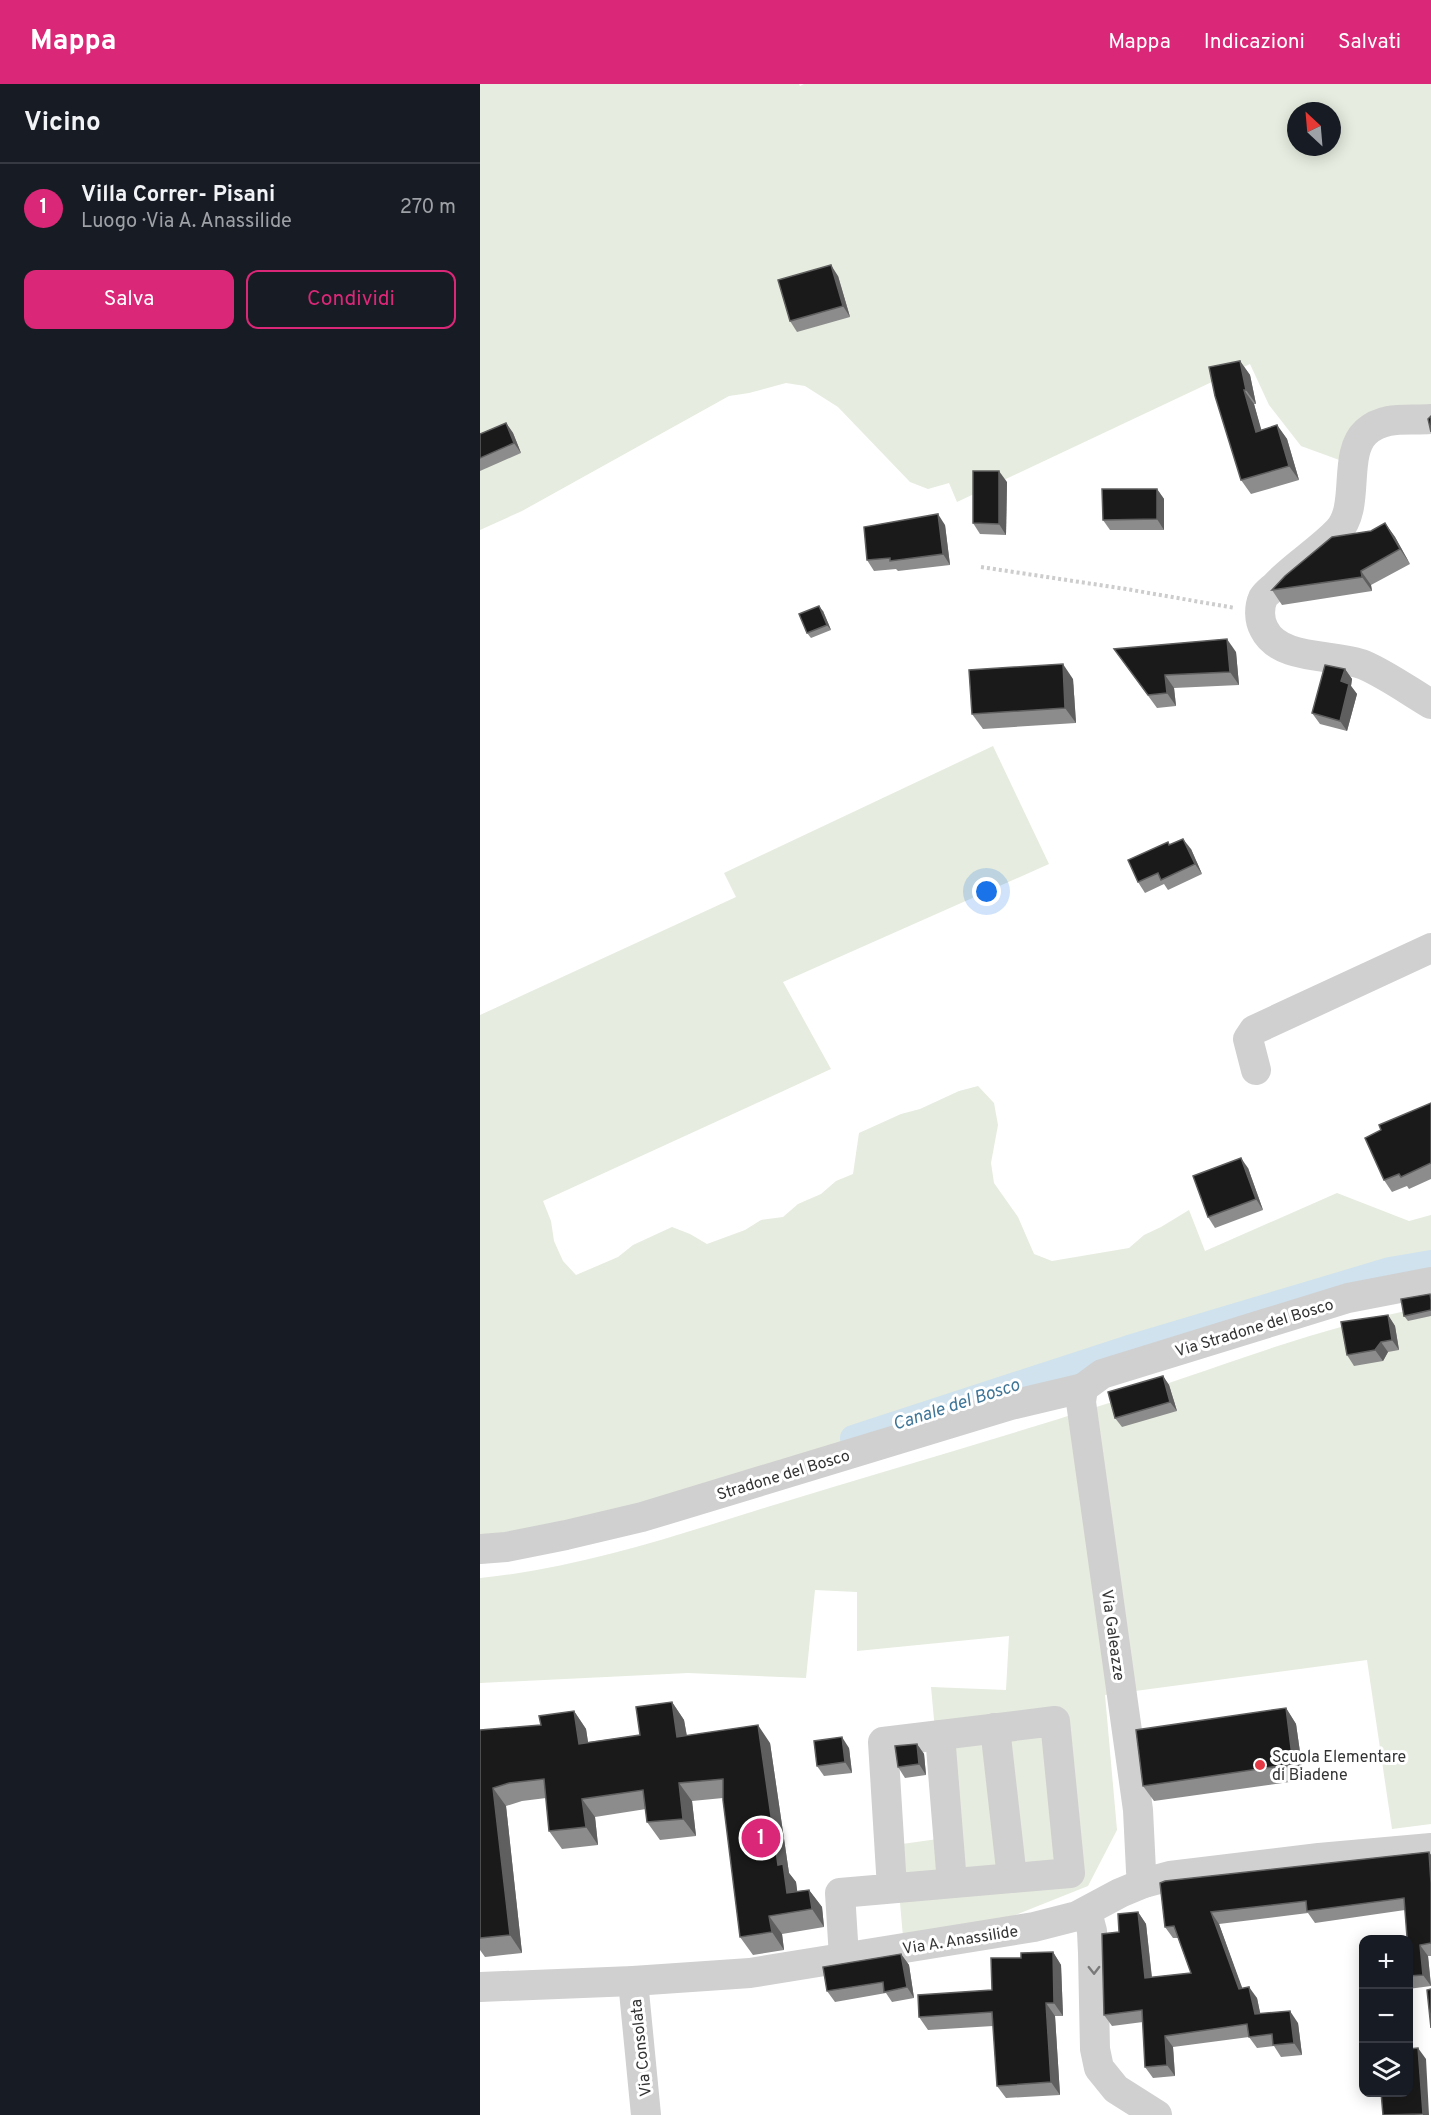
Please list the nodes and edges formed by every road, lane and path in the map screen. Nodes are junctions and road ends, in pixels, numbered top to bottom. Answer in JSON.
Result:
{"nodes":[{"id":1,"x":1431,"y":418,"type":"edge"},
{"id":2,"x":981,"y":567,"type":"dead end"},
{"id":3,"x":1259,"y":613,"type":"junction"},
{"id":4,"x":1431,"y":704,"type":"edge"},
{"id":5,"x":1431,"y":948,"type":"edge"},
{"id":6,"x":1256,"y":1070,"type":"dead end"},
{"id":7,"x":1431,"y":1282,"type":"edge"},
{"id":8,"x":1083,"y":1388,"type":"junction"},
{"id":9,"x":480,"y":1550,"type":"edge"},
{"id":10,"x":995,"y":1728,"type":"junction"},
{"id":11,"x":940,"y":1735,"type":"junction"},
{"id":12,"x":1431,"y":1848,"type":"edge"},
{"id":13,"x":1012,"y":1878,"type":"junction"},
{"id":14,"x":952,"y":1883,"type":"junction"},
{"id":15,"x":1144,"y":1883,"type":"junction"},
{"id":16,"x":892,"y":1888,"type":"junction"},
{"id":17,"x":1087,"y":1912,"type":"junction"},
{"id":18,"x":844,"y":1957,"type":"junction"},
{"id":19,"x":633,"y":1981,"type":"junction"},
{"id":20,"x":480,"y":1987,"type":"edge"},
{"id":21,"x":646,"y":2115,"type":"edge"},
{"id":22,"x":1156,"y":2115,"type":"edge"}],
"edges":[{"from":1,"to":3,"type":"street"},
{"from":2,"to":3,"type":"path"},
{"from":3,"to":4,"type":"street"},
{"from":5,"to":6,"type":"street"},
{"from":7,"to":8,"type":"street","name":"Via Stradone del Bosco"},
{"from":8,"to":9,"type":"street","name":"Stradone del Bosco"},
{"from":8,"to":15,"type":"street","name":"Via Galeazze"},
{"from":10,"to":11,"type":"street"},
{"from":10,"to":13,"type":"street"},
{"from":10,"to":13,"type":"street"},
{"from":11,"to":14,"type":"street"},
{"from":11,"to":16,"type":"street"},
{"from":12,"to":15,"type":"street","name":"Via A. Anassilide"},
{"from":13,"to":14,"type":"street"},
{"from":14,"to":16,"type":"street"},
{"from":15,"to":17,"type":"street","name":"Via A. Anassilide"},
{"from":16,"to":18,"type":"street"},
{"from":17,"to":18,"type":"street","name":"Via A. Anassilide"},
{"from":17,"to":22,"type":"street","one_way":true},
{"from":18,"to":19,"type":"street","name":"Via A. Anassilide"},
{"from":19,"to":20,"type":"street","name":"Via A. Anassilide"},
{"from":19,"to":21,"type":"street","name":"Via Consolata"}]}
